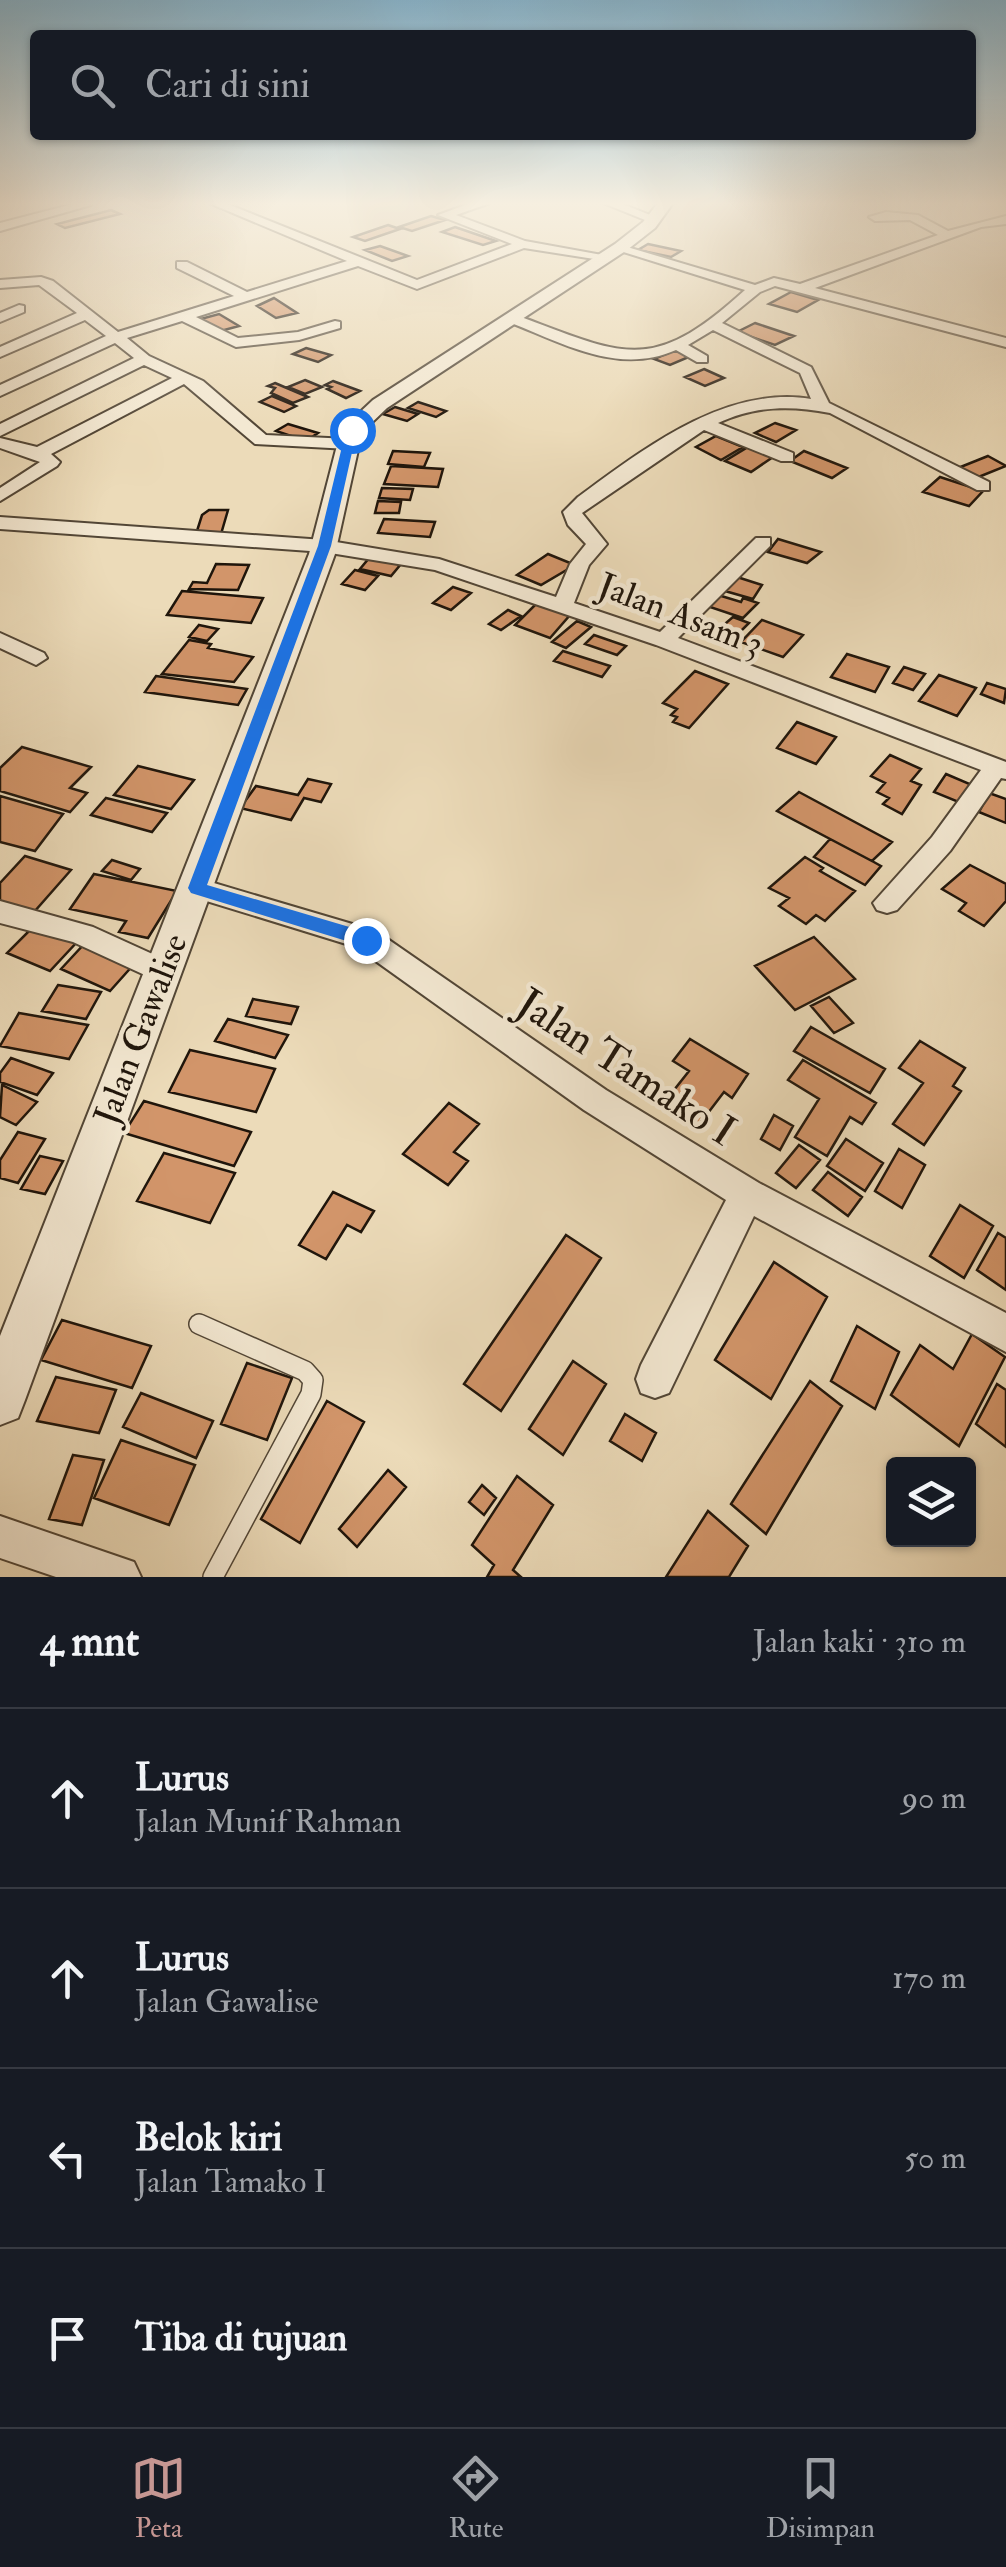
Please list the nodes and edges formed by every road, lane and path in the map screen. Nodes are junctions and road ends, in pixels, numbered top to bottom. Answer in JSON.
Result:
{"nodes":[{"id":1,"x":206,"y":277,"type":"edge"},
{"id":2,"x":313,"y":277,"type":"edge"},
{"id":3,"x":397,"y":277,"type":"edge"},
{"id":4,"x":441,"y":277,"type":"edge"},
{"id":5,"x":576,"y":277,"type":"edge"},
{"id":6,"x":708,"y":277,"type":"edge"},
{"id":7,"x":833,"y":277,"type":"edge"},
{"id":8,"x":0,"y":284,"type":"edge"},
{"id":9,"x":801,"y":288,"type":"junction"},
{"id":10,"x":755,"y":289,"type":"junction"},
{"id":11,"x":249,"y":298,"type":"junction"},
{"id":12,"x":19,"y":309,"type":"dead end"},
{"id":13,"x":87,"y":314,"type":"junction"},
{"id":14,"x":185,"y":316,"type":"junction"},
{"id":15,"x":0,"y":318,"type":"edge"},
{"id":16,"x":511,"y":318,"type":"junction"},
{"id":17,"x":335,"y":324,"type":"dead end"},
{"id":18,"x":713,"y":324,"type":"junction"},
{"id":19,"x":116,"y":337,"type":"junction"},
{"id":20,"x":1006,"y":342,"type":"edge"},
{"id":21,"x":676,"y":344,"type":"junction"},
{"id":22,"x":0,"y":352,"type":"edge"},
{"id":23,"x":144,"y":358,"type":"junction"},
{"id":24,"x":702,"y":359,"type":"dead end"},
{"id":25,"x":0,"y":364,"type":"edge"},
{"id":26,"x":35,"y":374,"type":"junction"},
{"id":27,"x":184,"y":378,"type":"junction"},
{"id":28,"x":0,"y":391,"type":"edge"},
{"id":29,"x":822,"y":406,"type":"junction"},
{"id":30,"x":702,"y":423,"type":"junction"},
{"id":31,"x":0,"y":431,"type":"edge"},
{"id":32,"x":0,"y":443,"type":"edge"},
{"id":33,"x":349,"y":444,"type":"junction"},
{"id":34,"x":38,"y":453,"type":"junction"},
{"id":35,"x":787,"y":457,"type":"dead end"},
{"id":36,"x":983,"y":486,"type":"dead end"},
{"id":37,"x":0,"y":496,"type":"edge"},
{"id":38,"x":0,"y":523,"type":"edge"},
{"id":39,"x":0,"y":536,"type":"edge"},
{"id":40,"x":763,"y":542,"type":"dead end"},
{"id":41,"x":322,"y":553,"type":"junction"},
{"id":42,"x":564,"y":604,"type":"junction"},
{"id":43,"x":0,"y":639,"type":"edge"},
{"id":44,"x":664,"y":640,"type":"junction"},
{"id":45,"x":0,"y":664,"type":"edge"},
{"id":46,"x":1001,"y":769,"type":"edge"},
{"id":47,"x":197,"y":888,"type":"junction"},
{"id":48,"x":887,"y":903,"type":"dead end"},
{"id":49,"x":0,"y":912,"type":"edge"},
{"id":50,"x":160,"y":970,"type":"junction"},
{"id":51,"x":747,"y":1194,"type":"junction"},
{"id":52,"x":198,"y":1324,"type":"dead end"},
{"id":53,"x":1006,"y":1333,"type":"edge"},
{"id":54,"x":655,"y":1379,"type":"dead end"},
{"id":55,"x":0,"y":1400,"type":"edge"},
{"id":56,"x":0,"y":1538,"type":"edge"},
{"id":57,"x":119,"y":1577,"type":"edge"},
{"id":58,"x":212,"y":1577,"type":"edge"}],
"edges":[{"from":1,"to":11,"type":"street"},
{"from":2,"to":11,"type":"street"},
{"from":3,"to":4,"type":"street"},
{"from":5,"to":16,"type":"street"},
{"from":6,"to":10,"type":"street"},
{"from":7,"to":9,"type":"street"},
{"from":8,"to":13,"type":"street"},
{"from":9,"to":10,"type":"street"},
{"from":9,"to":20,"type":"street"},
{"from":10,"to":18,"type":"street"},
{"from":11,"to":14,"type":"street"},
{"from":12,"to":15,"type":"street"},
{"from":13,"to":19,"type":"street"},
{"from":13,"to":22,"type":"street"},
{"from":14,"to":17,"type":"street"},
{"from":14,"to":19,"type":"street"},
{"from":16,"to":21,"type":"street"},
{"from":16,"to":33,"type":"street"},
{"from":18,"to":21,"type":"street"},
{"from":18,"to":29,"type":"street"},
{"from":19,"to":23,"type":"street"},
{"from":19,"to":26,"type":"street"},
{"from":21,"to":24,"type":"street"},
{"from":23,"to":27,"type":"street"},
{"from":23,"to":31,"type":"street"},
{"from":25,"to":26,"type":"street"},
{"from":26,"to":28,"type":"street"},
{"from":27,"to":33,"type":"street"},
{"from":27,"to":34,"type":"street"},
{"from":29,"to":30,"type":"street"},
{"from":29,"to":36,"type":"street"},
{"from":30,"to":35,"type":"street"},
{"from":30,"to":42,"type":"street"},
{"from":32,"to":34,"type":"street"},
{"from":33,"to":41,"type":"street","name":"Jalan Gawalise"},
{"from":34,"to":37,"type":"street"},
{"from":38,"to":41,"type":"street"},
{"from":39,"to":41,"type":"street"},
{"from":40,"to":44,"type":"street"},
{"from":41,"to":42,"type":"street","name":"Jalan Asam 3"},
{"from":41,"to":47,"type":"street","name":"Jalan Gawalise"},
{"from":42,"to":44,"type":"street","name":"Jalan Asam 3"},
{"from":43,"to":45,"type":"street"},
{"from":44,"to":46,"type":"street","name":"Jalan Asam 3"},
{"from":46,"to":48,"type":"street"},
{"from":47,"to":50,"type":"street","name":"Jalan Gawalise"},
{"from":47,"to":51,"type":"street","name":"Jalan Tamako I"},
{"from":49,"to":50,"type":"street"},
{"from":50,"to":55,"type":"street","name":"Jalan Gawalise"},
{"from":51,"to":53,"type":"street","name":"Jalan Tamako I"},
{"from":51,"to":54,"type":"street"},
{"from":52,"to":58,"type":"lane"},
{"from":56,"to":57,"type":"street"}]}
